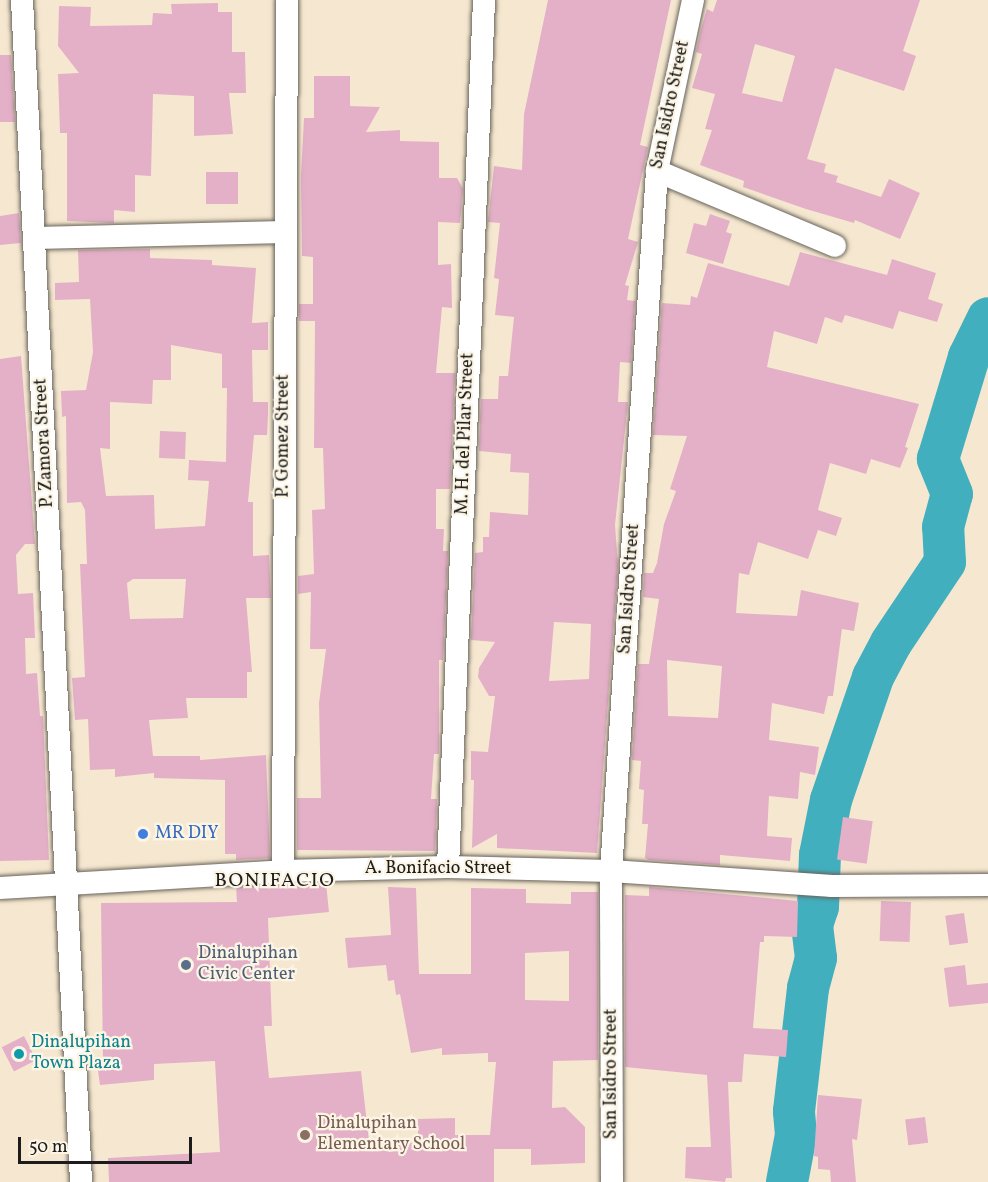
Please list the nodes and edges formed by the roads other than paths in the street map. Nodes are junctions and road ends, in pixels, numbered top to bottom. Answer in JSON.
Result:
{"nodes":[{"id":1,"x":22,"y":0,"type":"edge"},
{"id":2,"x":287,"y":0,"type":"edge"},
{"id":3,"x":484,"y":0,"type":"edge"},
{"id":4,"x":693,"y":0,"type":"edge"},
{"id":5,"x":657,"y":171,"type":"junction"},
{"id":6,"x":284,"y":232,"type":"junction"},
{"id":7,"x":36,"y":238,"type":"junction"},
{"id":8,"x":835,"y":246,"type":"dead end"},
{"id":9,"x":448,"y":867,"type":"junction"},
{"id":10,"x":611,"y":871,"type":"junction"},
{"id":11,"x":283,"y":872,"type":"junction"},
{"id":12,"x":988,"y":885,"type":"edge"},
{"id":13,"x":65,"y":887,"type":"junction"},
{"id":14,"x":0,"y":888,"type":"edge"},
{"id":15,"x":81,"y":1182,"type":"edge"},
{"id":16,"x":612,"y":1182,"type":"edge"}],
"edges":[{"from":1,"to":7,"type":"street","name":"P. Zamora Street"},
{"from":2,"to":6,"type":"street","name":"P. Gomez Street"},
{"from":3,"to":9,"type":"street","name":"M. H. del Pilar Street"},
{"from":4,"to":5,"type":"street","name":"San Isidro Street"},
{"from":5,"to":8,"type":"street"},
{"from":5,"to":10,"type":"street","name":"San Isidro Street"},
{"from":6,"to":7,"type":"street"},
{"from":6,"to":11,"type":"street","name":"P. Gomez Street"},
{"from":7,"to":13,"type":"street","name":"P. Zamora Street"},
{"from":9,"to":10,"type":"street","name":"A. Bonifacio Street"},
{"from":9,"to":11,"type":"street","name":"A. Bonifacio Street"},
{"from":10,"to":12,"type":"street","name":"A. Bonifacio Street"},
{"from":10,"to":16,"type":"street","name":"San Isidro Street"},
{"from":11,"to":13,"type":"street","name":"A. Bonifacio Street"},
{"from":13,"to":14,"type":"street","name":"A. Bonifacio Street"},
{"from":13,"to":15,"type":"street","name":"P. Zamora Street"}]}
